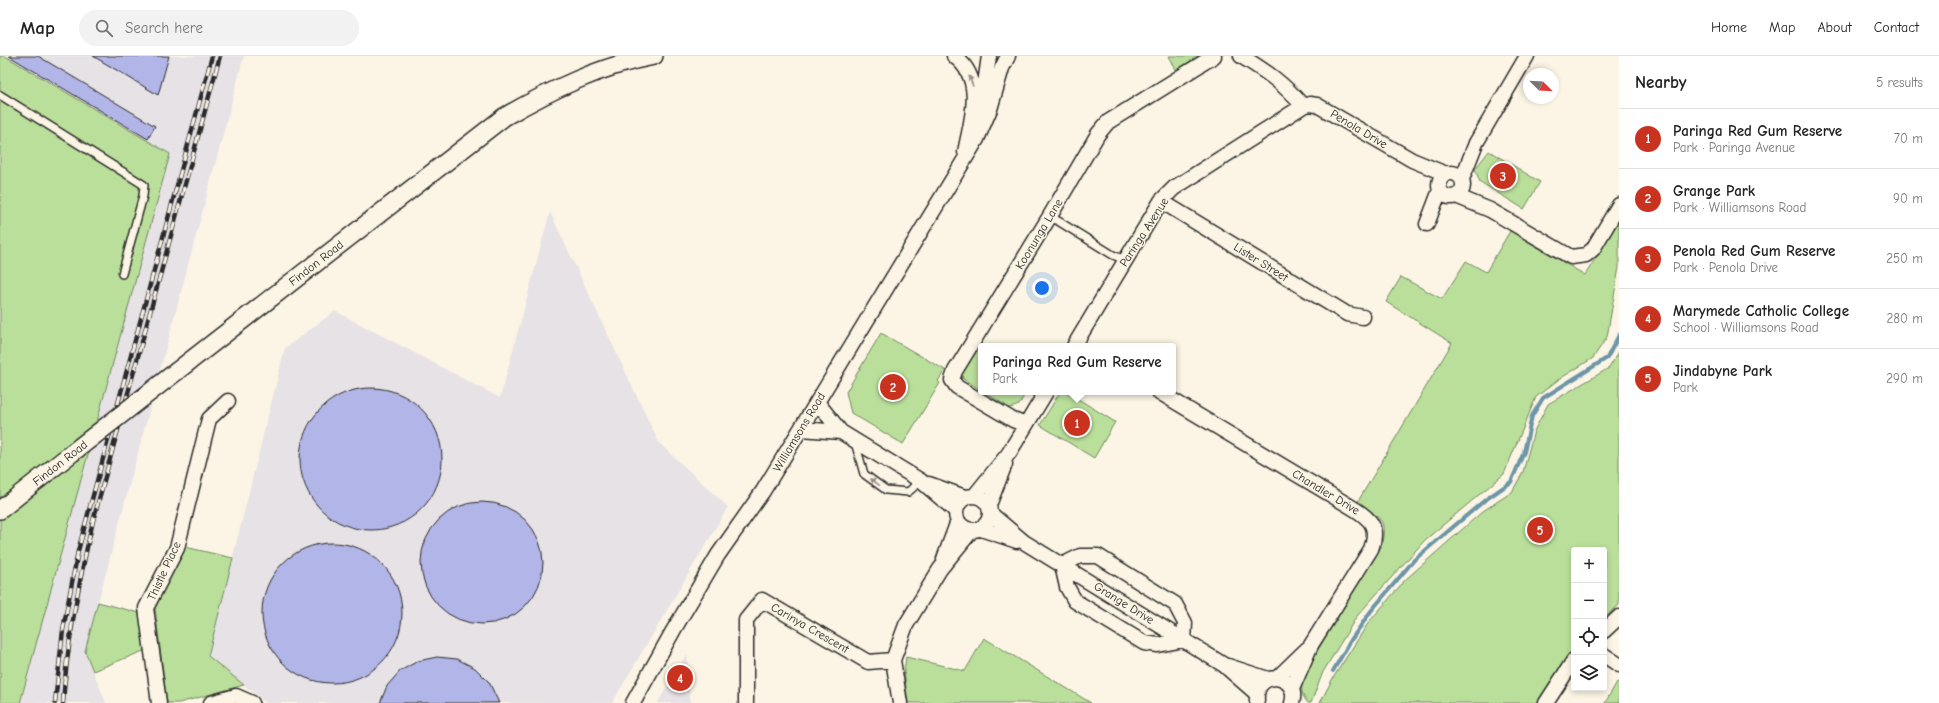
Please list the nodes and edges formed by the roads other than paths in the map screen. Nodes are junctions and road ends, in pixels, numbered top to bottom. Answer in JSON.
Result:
{"nodes":[{"id":1,"x":654,"y":56,"type":"edge"},
{"id":2,"x":954,"y":56,"type":"edge"},
{"id":3,"x":989,"y":56,"type":"edge"},
{"id":4,"x":1214,"y":56,"type":"edge"},
{"id":5,"x":1241,"y":56,"type":"edge"},
{"id":6,"x":1527,"y":56,"type":"edge"},
{"id":7,"x":1005,"y":59,"type":"edge"},
{"id":8,"x":0,"y":95,"type":"edge"},
{"id":9,"x":1303,"y":106,"type":"junction"},
{"id":10,"x":964,"y":160,"type":"junction"},
{"id":11,"x":1451,"y":185,"type":"junction"},
{"id":12,"x":1161,"y":201,"type":"junction"},
{"id":13,"x":1619,"y":205,"type":"edge"},
{"id":14,"x":1050,"y":216,"type":"junction"},
{"id":15,"x":1125,"y":260,"type":"junction"},
{"id":16,"x":122,"y":274,"type":"dead end"},
{"id":17,"x":1363,"y":317,"type":"dead end"},
{"id":18,"x":1078,"y":343,"type":"edge"},
{"id":19,"x":1044,"y":395,"type":"edge"},
{"id":20,"x":1164,"y":395,"type":"edge"},
{"id":21,"x":228,"y":401,"type":"dead end"},
{"id":22,"x":817,"y":402,"type":"junction"},
{"id":23,"x":1026,"y":426,"type":"junction"},
{"id":24,"x":800,"y":429,"type":"junction"},
{"id":25,"x":841,"y":432,"type":"junction"},
{"id":26,"x":855,"y":441,"type":"junction"},
{"id":27,"x":1009,"y":453,"type":"junction"},
{"id":28,"x":921,"y":481,"type":"junction"},
{"id":29,"x":970,"y":496,"type":"junction"},
{"id":30,"x":990,"y":509,"type":"junction"},
{"id":31,"x":0,"y":510,"type":"edge"},
{"id":32,"x":957,"y":516,"type":"junction"},
{"id":33,"x":976,"y":530,"type":"junction"},
{"id":34,"x":1024,"y":542,"type":"junction"},
{"id":35,"x":1062,"y":565,"type":"junction"},
{"id":36,"x":940,"y":569,"type":"junction"},
{"id":37,"x":1619,"y":617,"type":"edge"},
{"id":38,"x":1607,"y":628,"type":"edge"},
{"id":39,"x":1184,"y":640,"type":"junction"},
{"id":40,"x":1311,"y":644,"type":"junction"},
{"id":41,"x":1607,"y":657,"type":"edge"},
{"id":42,"x":893,"y":660,"type":"junction"},
{"id":43,"x":1224,"y":665,"type":"junction"},
{"id":44,"x":1571,"y":665,"type":"edge"},
{"id":45,"x":1619,"y":665,"type":"edge"},
{"id":46,"x":1272,"y":678,"type":"junction"},
{"id":47,"x":1294,"y":698,"type":"edge"},
{"id":48,"x":1257,"y":700,"type":"edge"},
{"id":49,"x":159,"y":703,"type":"edge"},
{"id":50,"x":211,"y":703,"type":"edge"},
{"id":51,"x":252,"y":703,"type":"edge"},
{"id":52,"x":633,"y":703,"type":"edge"},
{"id":53,"x":746,"y":703,"type":"edge"},
{"id":54,"x":900,"y":703,"type":"edge"},
{"id":55,"x":1546,"y":703,"type":"edge"}],
"edges":[{"from":1,"to":31,"type":"street","name":"Findon Road","bridge":true},
{"from":10,"to":2,"type":"street","one_way":true},
{"from":3,"to":10,"type":"street","name":"Williamsons Road"},
{"from":4,"to":14,"type":"street","name":"Koonunga Lane"},
{"from":5,"to":9,"type":"street"},
{"from":6,"to":11,"type":"street"},
{"from":7,"to":10,"type":"street","name":"Williamsons Road"},
{"from":8,"to":16,"type":"lane"},
{"from":9,"to":11,"type":"street","name":"Penola Drive"},
{"from":9,"to":12,"type":"street","name":"Paringa Avenue"},
{"from":10,"to":22,"type":"street","name":"Williamsons Road"},
{"from":11,"to":13,"type":"street","name":"Penola Drive"},
{"from":12,"to":15,"type":"street","name":"Paringa Avenue"},
{"from":12,"to":17,"type":"street","name":"Lister Street"},
{"from":14,"to":15,"type":"lane"},
{"from":14,"to":23,"type":"street","name":"Koonunga Lane"},
{"from":15,"to":18,"type":"street","name":"Paringa Avenue"},
{"from":19,"to":23,"type":"street"},
{"from":20,"to":40,"type":"street","name":"Chandler Drive"},
{"from":21,"to":49,"type":"street","name":"Thistle Place"},
{"from":22,"to":24,"type":"street","name":"Williamsons Road"},
{"from":22,"to":25,"type":"street"},
{"from":23,"to":27,"type":"street"},
{"from":24,"to":25,"type":"street"},
{"from":24,"to":52,"type":"street","name":"Williamsons Road"},
{"from":25,"to":26,"type":"street"},
{"from":26,"to":28,"type":"street"},
{"from":28,"to":26,"type":"lane","one_way":true},
{"from":27,"to":29,"type":"street"},
{"from":27,"to":30,"type":"street"},
{"from":28,"to":29,"type":"street"},
{"from":28,"to":32,"type":"street"},
{"from":29,"to":30,"type":"street"},
{"from":29,"to":32,"type":"street"},
{"from":30,"to":33,"type":"street"},
{"from":30,"to":34,"type":"street","name":"Grange Drive"},
{"from":32,"to":33,"type":"street"},
{"from":32,"to":36,"type":"street"},
{"from":33,"to":34,"type":"street","name":"Grange Drive"},
{"from":33,"to":36,"type":"street"},
{"from":34,"to":35,"type":"street","name":"Grange Drive"},
{"from":35,"to":39,"type":"street","name":"Grange Drive"},
{"from":35,"to":39,"type":"street"},
{"from":35,"to":39,"type":"street"},
{"from":36,"to":42,"type":"street"},
{"from":37,"to":38,"type":"street"},
{"from":39,"to":43,"type":"street","name":"Grange Drive"},
{"from":40,"to":46,"type":"street","name":"Chandler Drive"},
{"from":40,"to":47,"type":"street","name":"Chandler Drive"},
{"from":41,"to":45,"type":"street"},
{"from":42,"to":53,"type":"street","name":"Carinya Crescent"},
{"from":42,"to":54,"type":"street"},
{"from":43,"to":46,"type":"street","name":"Grange Drive"},
{"from":43,"to":48,"type":"street","name":"Grange Drive"},
{"from":44,"to":55,"type":"street"},
{"from":46,"to":47,"type":"street","name":"Grange Drive"},
{"from":46,"to":48,"type":"street","name":"Chandler Drive"},
{"from":50,"to":51,"type":"street"}]}
